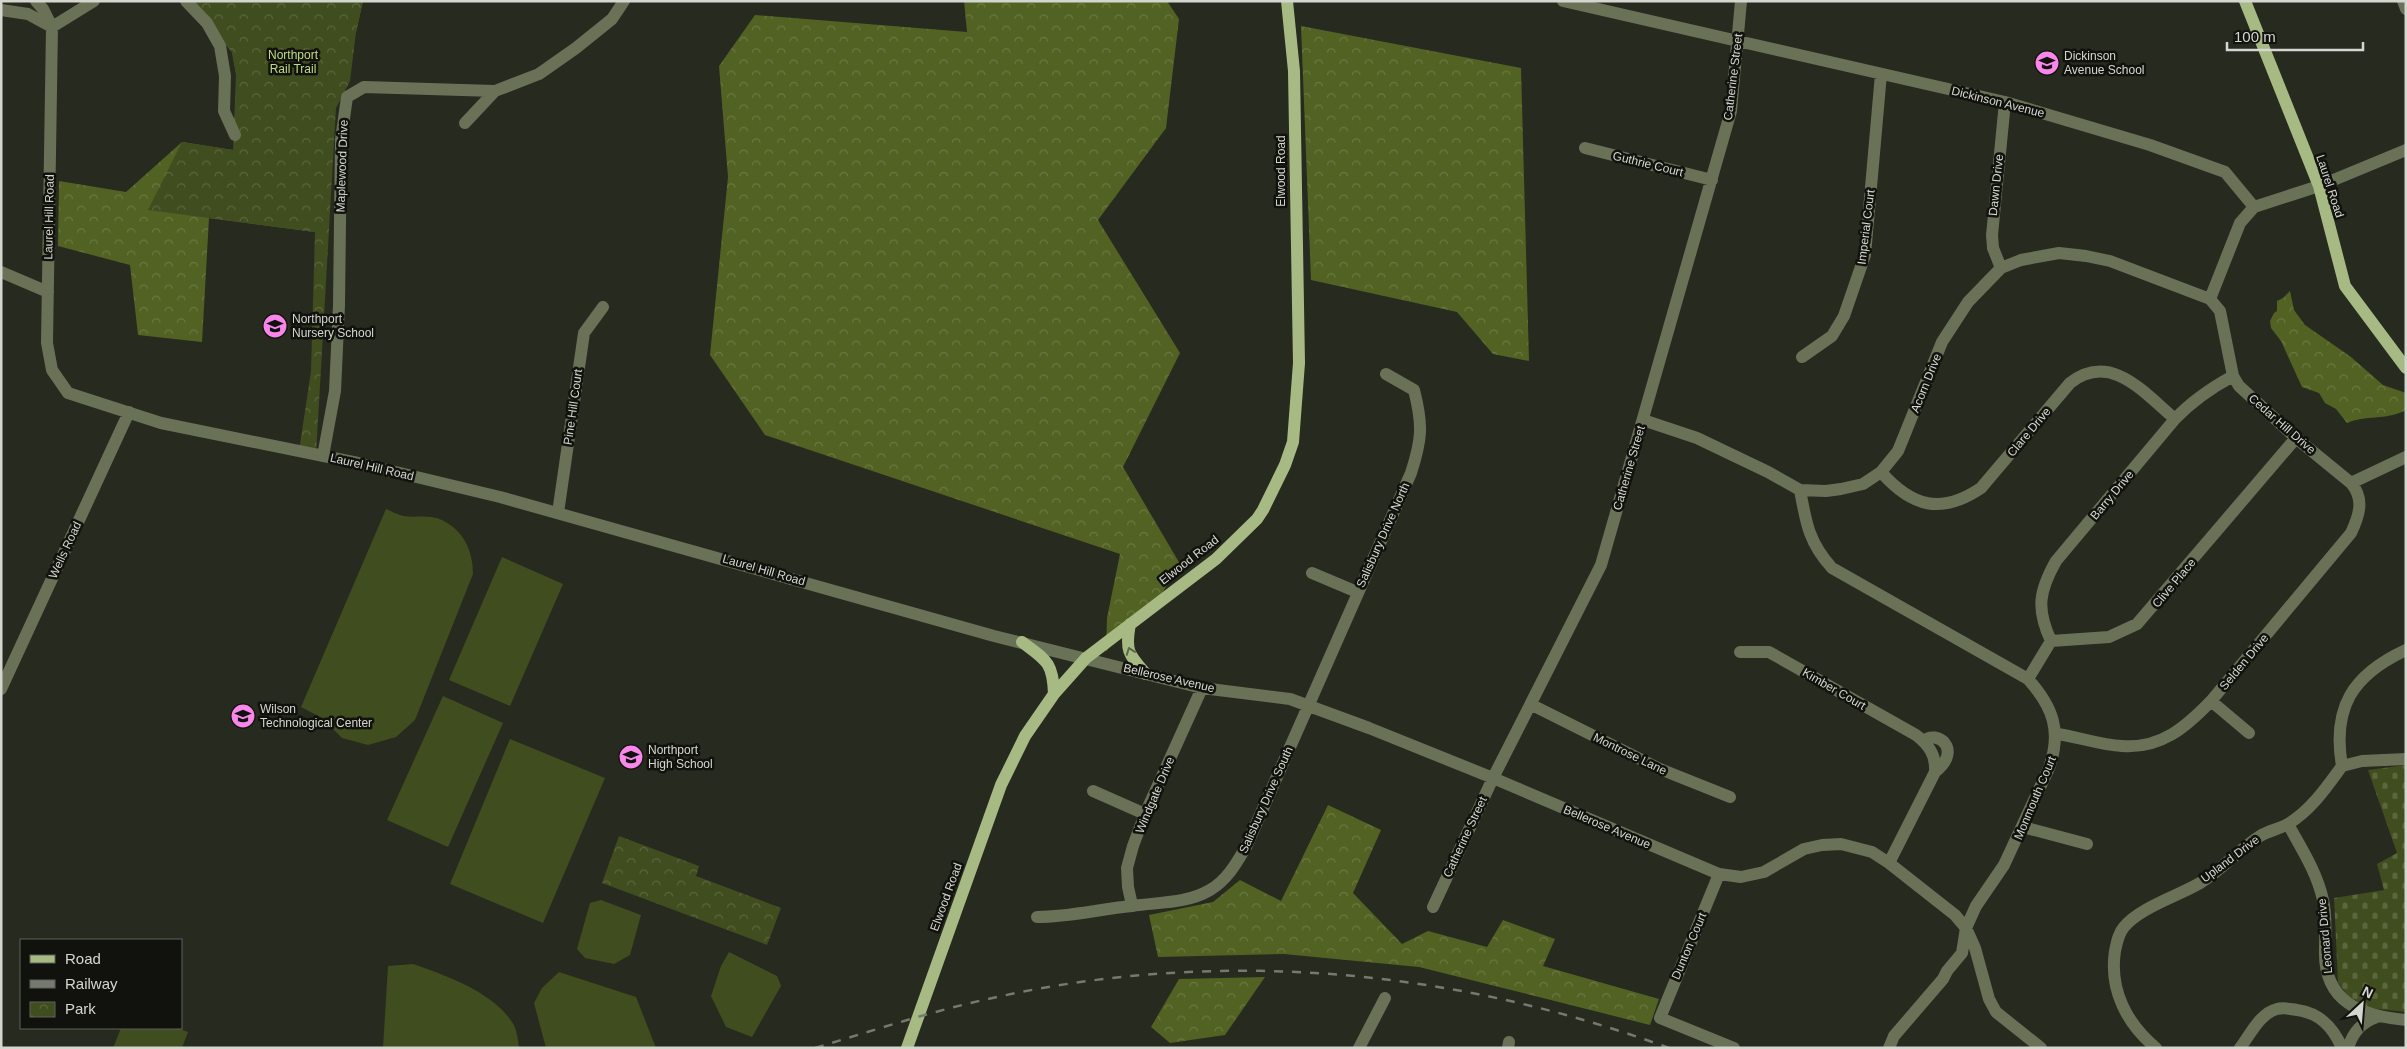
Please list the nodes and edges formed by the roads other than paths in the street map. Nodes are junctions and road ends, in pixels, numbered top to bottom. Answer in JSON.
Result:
{"nodes":[{"id":1,"x":36,"y":1,"type":"edge"},
{"id":2,"x":94,"y":1,"type":"edge"},
{"id":3,"x":186,"y":1,"type":"edge"},
{"id":4,"x":624,"y":1,"type":"edge"},
{"id":5,"x":1287,"y":1,"type":"edge"},
{"id":6,"x":1563,"y":1,"type":"edge"},
{"id":7,"x":1741,"y":1,"type":"edge"},
{"id":8,"x":2245,"y":1,"type":"edge"},
{"id":9,"x":2403,"y":1,"type":"edge"},
{"id":10,"x":1594,"y":5,"type":"edge"},
{"id":11,"x":2406,"y":9,"type":"edge"},
{"id":12,"x":1,"y":10,"type":"edge"},
{"id":13,"x":52,"y":27,"type":"junction"},
{"id":14,"x":1738,"y":41,"type":"junction"},
{"id":15,"x":1880,"y":74,"type":"junction"},
{"id":16,"x":495,"y":91,"type":"junction"},
{"id":17,"x":2005,"y":102,"type":"junction"},
{"id":18,"x":465,"y":123,"type":"dead end"},
{"id":19,"x":235,"y":135,"type":"dead end"},
{"id":20,"x":1585,"y":148,"type":"dead end"},
{"id":21,"x":2406,"y":150,"type":"edge"},
{"id":22,"x":1712,"y":180,"type":"junction"},
{"id":23,"x":2319,"y":186,"type":"junction"},
{"id":24,"x":2254,"y":207,"type":"junction"},
{"id":25,"x":2001,"y":268,"type":"junction"},
{"id":26,"x":1,"y":272,"type":"edge"},
{"id":27,"x":48,"y":292,"type":"junction"},
{"id":28,"x":2210,"y":299,"type":"junction"},
{"id":29,"x":603,"y":307,"type":"dead end"},
{"id":30,"x":1802,"y":357,"type":"dead end"},
{"id":31,"x":2406,"y":368,"type":"edge"},
{"id":32,"x":1386,"y":374,"type":"dead end"},
{"id":33,"x":2233,"y":376,"type":"junction"},
{"id":34,"x":128,"y":412,"type":"junction"},
{"id":35,"x":2175,"y":419,"type":"junction"},
{"id":36,"x":1643,"y":420,"type":"junction"},
{"id":37,"x":2296,"y":438,"type":"junction"},
{"id":38,"x":323,"y":456,"type":"junction"},
{"id":39,"x":2406,"y":457,"type":"edge"},
{"id":40,"x":1881,"y":472,"type":"junction"},
{"id":41,"x":2351,"y":483,"type":"junction"},
{"id":42,"x":1800,"y":490,"type":"junction"},
{"id":43,"x":558,"y":513,"type":"junction"},
{"id":44,"x":1312,"y":573,"type":"dead end"},
{"id":45,"x":1357,"y":592,"type":"junction"},
{"id":46,"x":1130,"y":624,"type":"junction"},
{"id":47,"x":2051,"y":641,"type":"junction"},
{"id":48,"x":1022,"y":642,"type":"junction"},
{"id":49,"x":2406,"y":650,"type":"edge"},
{"id":50,"x":1740,"y":652,"type":"dead end"},
{"id":51,"x":1086,"y":658,"type":"junction"},
{"id":52,"x":1146,"y":674,"type":"junction"},
{"id":53,"x":2028,"y":679,"type":"junction"},
{"id":54,"x":1202,"y":688,"type":"junction"},
{"id":55,"x":1,"y":689,"type":"edge"},
{"id":56,"x":1054,"y":694,"type":"junction"},
{"id":57,"x":2212,"y":701,"type":"junction"},
{"id":58,"x":1308,"y":704,"type":"junction"},
{"id":59,"x":1532,"y":705,"type":"junction"},
{"id":60,"x":2249,"y":733,"type":"dead end"},
{"id":61,"x":2057,"y":734,"type":"junction"},
{"id":62,"x":2406,"y":759,"type":"edge"},
{"id":63,"x":2342,"y":766,"type":"junction"},
{"id":64,"x":1493,"y":778,"type":"junction"},
{"id":65,"x":1093,"y":792,"type":"dead end"},
{"id":66,"x":1730,"y":797,"type":"dead end"},
{"id":67,"x":1145,"y":814,"type":"junction"},
{"id":68,"x":2288,"y":824,"type":"junction"},
{"id":69,"x":2023,"y":827,"type":"junction"},
{"id":70,"x":2087,"y":844,"type":"dead end"},
{"id":71,"x":1889,"y":863,"type":"junction"},
{"id":72,"x":1719,"y":874,"type":"junction"},
{"id":73,"x":1132,"y":905,"type":"junction"},
{"id":74,"x":1433,"y":907,"type":"dead end"},
{"id":75,"x":1037,"y":917,"type":"dead end"},
{"id":76,"x":1966,"y":928,"type":"junction"},
{"id":77,"x":1385,"y":998,"type":"dead end"},
{"id":78,"x":2377,"y":1017,"type":"junction"},
{"id":79,"x":2406,"y":1020,"type":"edge"},
{"id":80,"x":907,"y":1048,"type":"edge"},
{"id":81,"x":1359,"y":1048,"type":"edge"},
{"id":82,"x":1734,"y":1048,"type":"edge"},
{"id":83,"x":1889,"y":1048,"type":"edge"},
{"id":84,"x":2040,"y":1048,"type":"edge"},
{"id":85,"x":2156,"y":1048,"type":"edge"},
{"id":86,"x":2240,"y":1048,"type":"edge"},
{"id":87,"x":2342,"y":1048,"type":"edge"},
{"id":88,"x":2348,"y":1048,"type":"edge"}],
"edges":[{"from":1,"to":13,"type":"street"},
{"from":2,"to":13,"type":"street"},
{"from":3,"to":19,"type":"street"},
{"from":4,"to":16,"type":"street","name":"Maplewood Drive"},
{"from":5,"to":46,"type":"main road","name":"Elwood Road"},
{"from":6,"to":10,"type":"street","name":"Dickinson Avenue"},
{"from":7,"to":14,"type":"street","name":"Catherine Street"},
{"from":8,"to":23,"type":"main road","name":"Laurel Road"},
{"from":9,"to":11,"type":"street"},
{"from":10,"to":14,"type":"street","name":"Dickinson Avenue"},
{"from":12,"to":13,"type":"street"},
{"from":13,"to":27,"type":"street","name":"Laurel Hill Road"},
{"from":14,"to":15,"type":"street","name":"Dickinson Avenue"},
{"from":14,"to":22,"type":"street","name":"Catherine Street"},
{"from":15,"to":17,"type":"street","name":"Dickinson Avenue"},
{"from":15,"to":30,"type":"street","name":"Imperial Court"},
{"from":16,"to":18,"type":"street"},
{"from":16,"to":38,"type":"street","name":"Maplewood Drive"},
{"from":17,"to":24,"type":"street","name":"Dickinson Avenue"},
{"from":17,"to":25,"type":"street","name":"Dawn Drive"},
{"from":20,"to":22,"type":"street","name":"Guthrie Court"},
{"from":21,"to":23,"type":"street"},
{"from":22,"to":36,"type":"street","name":"Catherine Street"},
{"from":23,"to":24,"type":"street"},
{"from":23,"to":31,"type":"main road","name":"Laurel Road"},
{"from":24,"to":28,"type":"street"},
{"from":25,"to":28,"type":"street","name":"Acorn Drive"},
{"from":25,"to":40,"type":"street","name":"Acorn Drive"},
{"from":26,"to":27,"type":"street"},
{"from":27,"to":34,"type":"street","name":"Laurel Hill Road"},
{"from":28,"to":33,"type":"street","name":"Cedar Hill Drive"},
{"from":29,"to":43,"type":"street","name":"Pine Hill Court"},
{"from":32,"to":45,"type":"street","name":"Salisbury Drive North"},
{"from":33,"to":35,"type":"street","name":"Barry Drive"},
{"from":33,"to":37,"type":"street","name":"Cedar Hill Drive"},
{"from":34,"to":38,"type":"street","name":"Laurel Hill Road"},
{"from":34,"to":55,"type":"street","name":"Wells Road"},
{"from":35,"to":40,"type":"street","name":"Clare Drive"},
{"from":35,"to":47,"type":"street","name":"Barry Drive"},
{"from":36,"to":42,"type":"street","name":"Acorn Drive"},
{"from":36,"to":59,"type":"street","name":"Catherine Street"},
{"from":37,"to":41,"type":"street","name":"Cedar Hill Drive"},
{"from":37,"to":47,"type":"street","name":"Clive Place"},
{"from":38,"to":43,"type":"street","name":"Laurel Hill Road"},
{"from":39,"to":41,"type":"street"},
{"from":40,"to":42,"type":"street","name":"Acorn Drive"},
{"from":41,"to":57,"type":"street","name":"Selden Drive"},
{"from":42,"to":53,"type":"street","name":"Monmouth Court"},
{"from":43,"to":48,"type":"street","name":"Laurel Hill Road"},
{"from":44,"to":45,"type":"street"},
{"from":45,"to":58,"type":"street","name":"Salisbury Drive North"},
{"from":46,"to":51,"type":"main road","name":"Elwood Road"},
{"from":52,"to":46,"type":"main road","one_way":true},
{"from":47,"to":53,"type":"street"},
{"from":48,"to":51,"type":"street","name":"Laurel Hill Road"},
{"from":48,"to":56,"type":"main road"},
{"from":49,"to":63,"type":"street"},
{"from":50,"to":71,"type":"street","name":"Kimber Court"},
{"from":51,"to":52,"type":"street","name":"Bellerose Avenue"},
{"from":51,"to":56,"type":"main road","name":"Elwood Road"},
{"from":52,"to":54,"type":"street","name":"Bellerose Avenue"},
{"from":53,"to":61,"type":"street","name":"Monmouth Court"},
{"from":54,"to":58,"type":"street","name":"Bellerose Avenue"},
{"from":54,"to":67,"type":"street","name":"Windgate Drive"},
{"from":56,"to":80,"type":"main road","name":"Elwood Road"},
{"from":57,"to":60,"type":"street"},
{"from":57,"to":61,"type":"street","name":"Selden Drive"},
{"from":58,"to":64,"type":"street","name":"Bellerose Avenue"},
{"from":58,"to":73,"type":"street","name":"Salisbury Drive South"},
{"from":59,"to":64,"type":"street","name":"Catherine Street"},
{"from":59,"to":66,"type":"street","name":"Montrose Lane"},
{"from":61,"to":69,"type":"street","name":"Monmouth Court"},
{"from":62,"to":63,"type":"street"},
{"from":63,"to":68,"type":"street","name":"Upland Drive"},
{"from":64,"to":72,"type":"street","name":"Bellerose Avenue"},
{"from":64,"to":74,"type":"street","name":"Catherine Street"},
{"from":65,"to":67,"type":"street"},
{"from":67,"to":73,"type":"street","name":"Windgate Drive"},
{"from":68,"to":78,"type":"street","name":"Leonard Drive"},
{"from":68,"to":85,"type":"street","name":"Upland Drive"},
{"from":69,"to":70,"type":"street"},
{"from":69,"to":76,"type":"street","name":"Monmouth Court"},
{"from":71,"to":72,"type":"street","name":"Bellerose Avenue"},
{"from":71,"to":76,"type":"street","name":"Bellerose Avenue"},
{"from":72,"to":82,"type":"street","name":"Dunton Court"},
{"from":73,"to":75,"type":"street","name":"Salisbury Drive South"},
{"from":76,"to":83,"type":"street","name":"Monmouth Court"},
{"from":76,"to":84,"type":"street","name":"Bellerose Avenue"},
{"from":77,"to":81,"type":"street"},
{"from":78,"to":79,"type":"street"},
{"from":78,"to":88,"type":"street"},
{"from":86,"to":87,"type":"street"}]}
